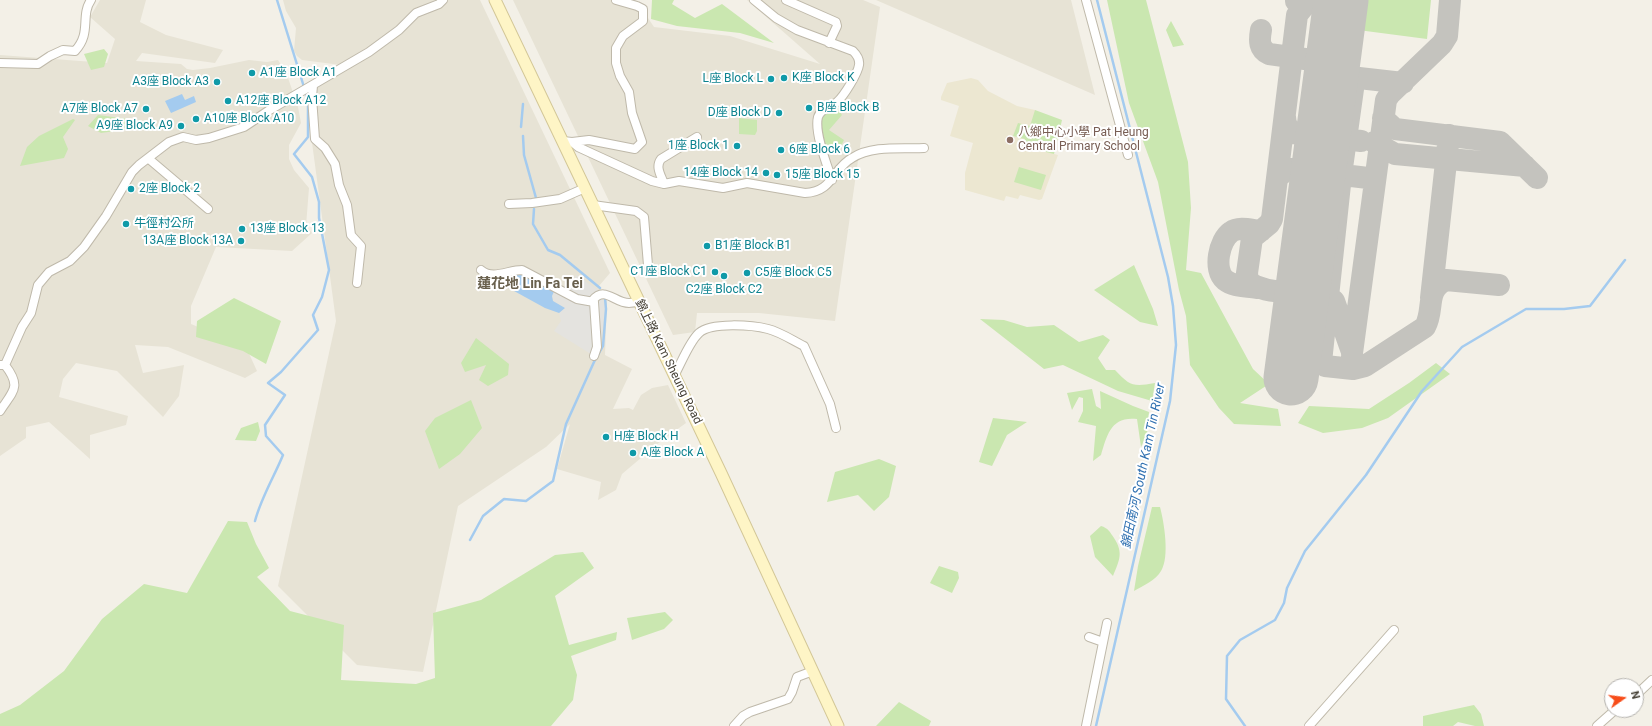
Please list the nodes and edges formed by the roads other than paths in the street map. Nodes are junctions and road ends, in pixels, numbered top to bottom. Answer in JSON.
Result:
{"nodes":[{"id":1,"x":91,"y":0,"type":"edge"},
{"id":2,"x":443,"y":0,"type":"edge"},
{"id":3,"x":495,"y":0,"type":"edge"},
{"id":4,"x":616,"y":0,"type":"edge"},
{"id":5,"x":754,"y":0,"type":"edge"},
{"id":6,"x":786,"y":0,"type":"edge"},
{"id":7,"x":1086,"y":0,"type":"edge"},
{"id":8,"x":829,"y":43,"type":"junction"},
{"id":9,"x":0,"y":63,"type":"edge"},
{"id":10,"x":308,"y":88,"type":"junction"},
{"id":11,"x":697,"y":137,"type":"dead end"},
{"id":12,"x":567,"y":142,"type":"junction"},
{"id":13,"x":924,"y":148,"type":"dead end"},
{"id":14,"x":1128,"y":155,"type":"dead end"},
{"id":15,"x":148,"y":159,"type":"junction"},
{"id":16,"x":832,"y":180,"type":"junction"},
{"id":17,"x":664,"y":184,"type":"junction"},
{"id":18,"x":585,"y":188,"type":"junction"},
{"id":19,"x":510,"y":204,"type":"dead end"},
{"id":20,"x":593,"y":205,"type":"junction"},
{"id":21,"x":208,"y":208,"type":"dead end"},
{"id":22,"x":648,"y":265,"type":"dead end"},
{"id":23,"x":481,"y":270,"type":"dead end"},
{"id":24,"x":357,"y":282,"type":"dead end"},
{"id":25,"x":592,"y":301,"type":"junction"},
{"id":26,"x":638,"y":301,"type":"junction"},
{"id":27,"x":594,"y":356,"type":"dead end"},
{"id":28,"x":3,"y":365,"type":"edge"},
{"id":29,"x":674,"y":376,"type":"junction"},
{"id":30,"x":0,"y":411,"type":"edge"},
{"id":31,"x":836,"y":428,"type":"dead end"},
{"id":32,"x":1107,"y":623,"type":"dead end"},
{"id":33,"x":1394,"y":630,"type":"dead end"},
{"id":34,"x":1089,"y":637,"type":"dead end"},
{"id":35,"x":1103,"y":642,"type":"junction"},
{"id":36,"x":813,"y":671,"type":"junction"},
{"id":37,"x":1652,"y":680,"type":"edge"},
{"id":38,"x":1644,"y":688,"type":"edge"},
{"id":39,"x":1606,"y":718,"type":"edge"},
{"id":40,"x":734,"y":726,"type":"edge"},
{"id":41,"x":838,"y":726,"type":"edge"},
{"id":42,"x":1086,"y":726,"type":"edge"},
{"id":43,"x":1309,"y":726,"type":"edge"},
{"id":44,"x":1597,"y":726,"type":"edge"}],
"edges":[{"from":1,"to":9,"type":"street"},
{"from":2,"to":10,"type":"street"},
{"from":3,"to":12,"type":"main road","name":"錦上路 Kam Sheung Road"},
{"from":4,"to":12,"type":"street"},
{"from":5,"to":8,"type":"street"},
{"from":6,"to":8,"type":"street"},
{"from":7,"to":14,"type":"street"},
{"from":8,"to":16,"type":"street"},
{"from":10,"to":15,"type":"street"},
{"from":10,"to":24,"type":"street"},
{"from":11,"to":17,"type":"street"},
{"from":12,"to":17,"type":"street"},
{"from":12,"to":18,"type":"main road","name":"錦上路 Kam Sheung Road"},
{"from":13,"to":16,"type":"street"},
{"from":15,"to":21,"type":"street"},
{"from":15,"to":28,"type":"street"},
{"from":16,"to":17,"type":"street"},
{"from":18,"to":19,"type":"street"},
{"from":18,"to":20,"type":"main road","name":"錦上路 Kam Sheung Road"},
{"from":20,"to":22,"type":"street"},
{"from":20,"to":26,"type":"main road","name":"錦上路 Kam Sheung Road"},
{"from":23,"to":25,"type":"street"},
{"from":25,"to":26,"type":"street"},
{"from":25,"to":27,"type":"street"},
{"from":26,"to":29,"type":"main road","name":"錦上路 Kam Sheung Road"},
{"from":28,"to":30,"type":"street"},
{"from":29,"to":31,"type":"street"},
{"from":29,"to":36,"type":"main road","name":"錦上路 Kam Sheung Road"},
{"from":32,"to":35,"type":"street"},
{"from":33,"to":43,"type":"street"},
{"from":34,"to":35,"type":"street"},
{"from":35,"to":42,"type":"street"},
{"from":36,"to":40,"type":"street"},
{"from":36,"to":41,"type":"main road","name":"錦上路 Kam Sheung Road"},
{"from":37,"to":38,"type":"street"},
{"from":39,"to":44,"type":"street"}]}
